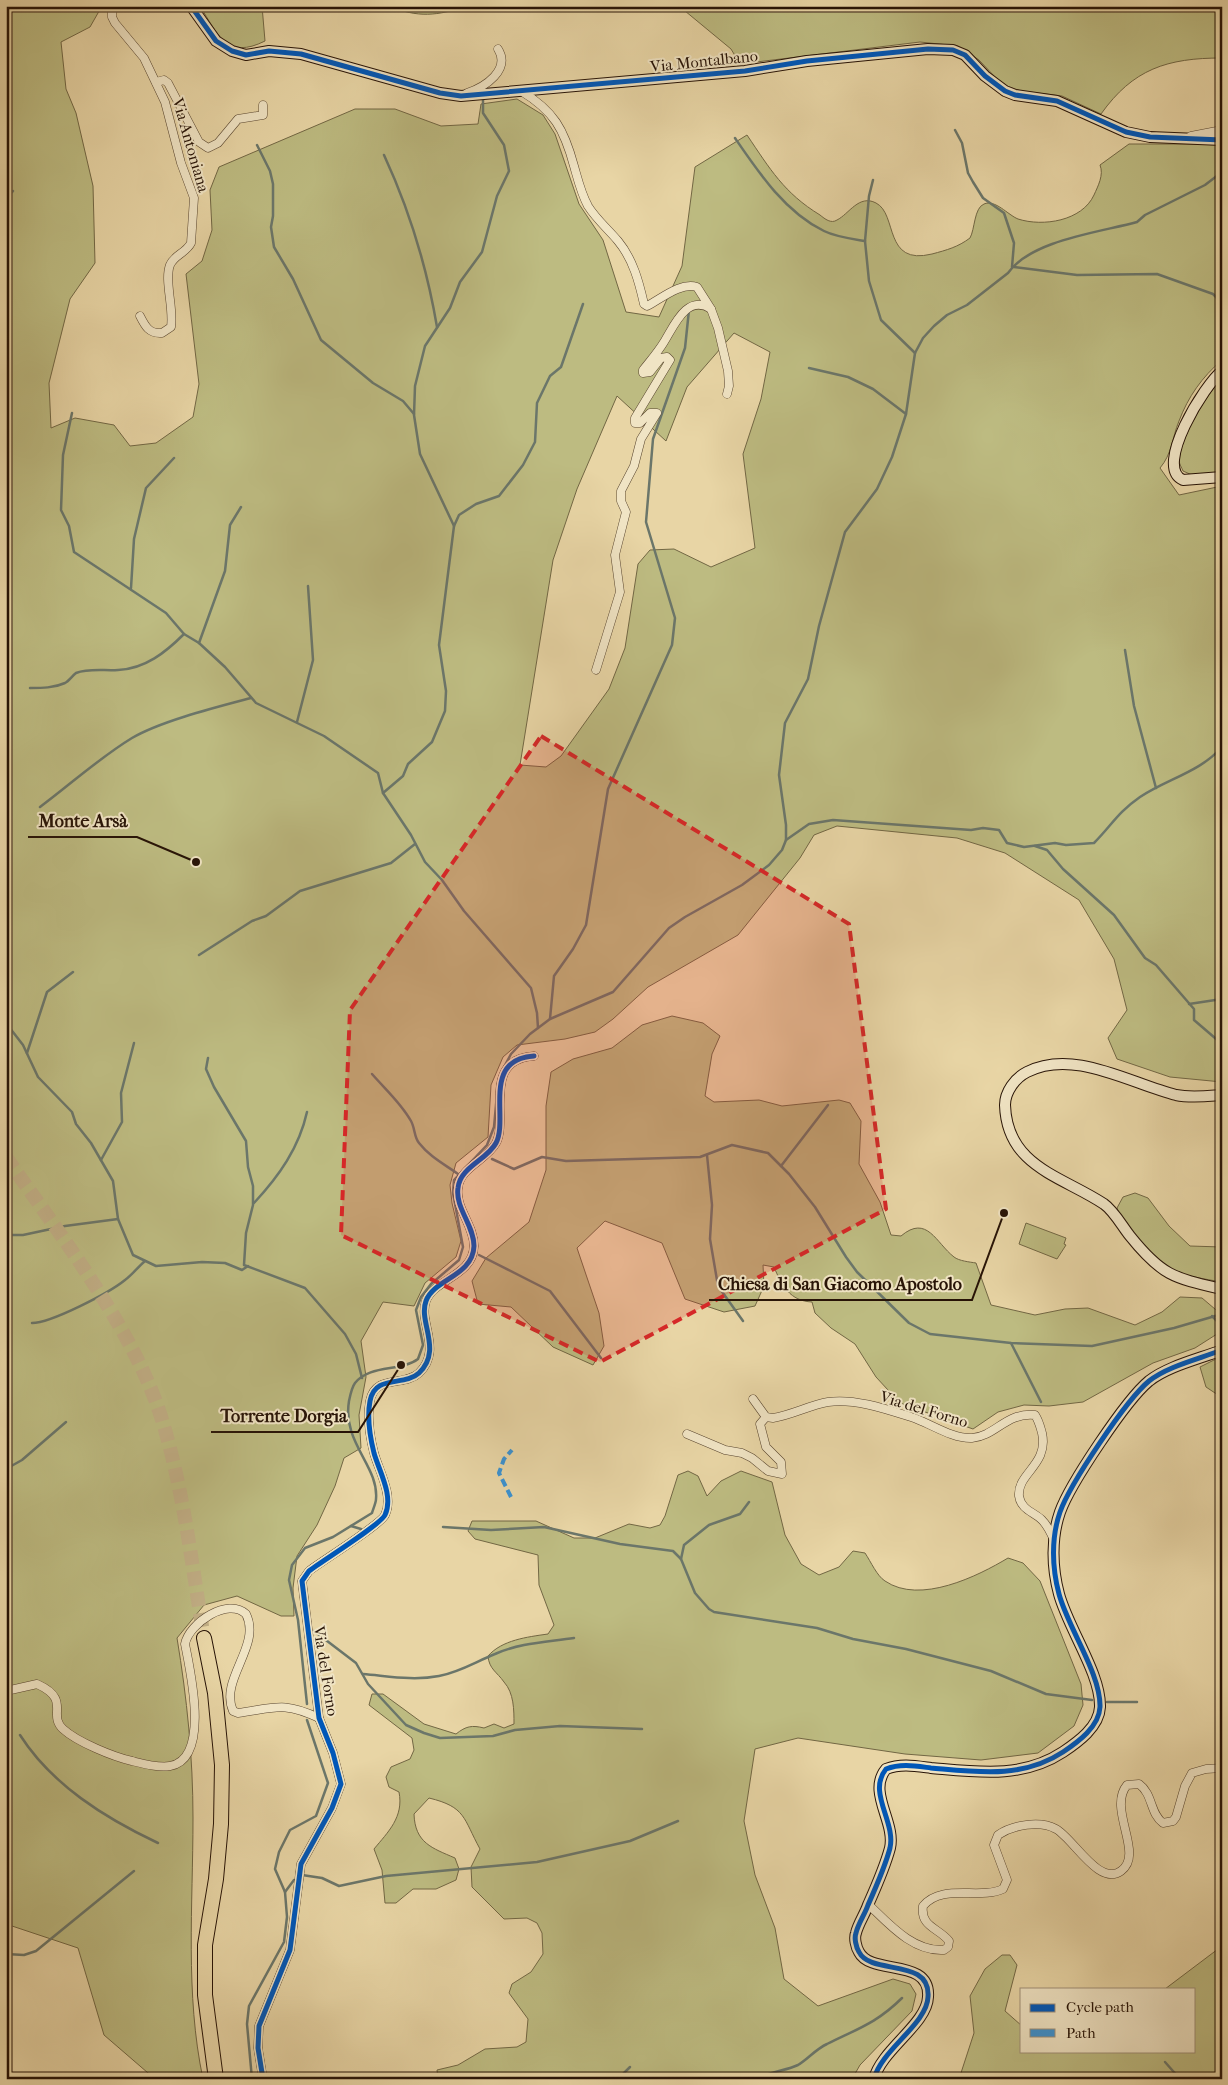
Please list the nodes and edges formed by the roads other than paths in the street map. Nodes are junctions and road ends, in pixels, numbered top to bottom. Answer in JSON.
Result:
{"nodes":[{"id":1,"x":112,"y":6,"type":"edge"},
{"id":2,"x":191,"y":6,"type":"edge"},
{"id":3,"x":498,"y":49,"type":"dead end"},
{"id":4,"x":156,"y":82,"type":"junction"},
{"id":5,"x":521,"y":91,"type":"junction"},
{"id":6,"x":460,"y":96,"type":"junction"},
{"id":7,"x":263,"y":106,"type":"dead end"},
{"id":8,"x":1222,"y":130,"type":"edge"},
{"id":9,"x":1179,"y":138,"type":"junction"},
{"id":10,"x":1222,"y":140,"type":"edge"},
{"id":11,"x":711,"y":308,"type":"junction"},
{"id":12,"x":140,"y":316,"type":"dead end"},
{"id":13,"x":1222,"y":371,"type":"edge"},
{"id":14,"x":727,"y":394,"type":"dead end"},
{"id":15,"x":1222,"y":477,"type":"edge"},
{"id":16,"x":596,"y":670,"type":"dead end"},
{"id":17,"x":534,"y":1056,"type":"dead end"},
{"id":18,"x":1222,"y":1095,"type":"edge"},
{"id":19,"x":1222,"y":1289,"type":"edge"},
{"id":20,"x":1222,"y":1350,"type":"edge"},
{"id":21,"x":753,"y":1399,"type":"dead end"},
{"id":22,"x":766,"y":1417,"type":"junction"},
{"id":23,"x":687,"y":1434,"type":"dead end"},
{"id":24,"x":1054,"y":1542,"type":"junction"},
{"id":25,"x":204,"y":1638,"type":"tunnel mouth"},
{"id":26,"x":6,"y":1691,"type":"edge"},
{"id":27,"x":319,"y":1718,"type":"junction"},
{"id":28,"x":1222,"y":1768,"type":"edge"},
{"id":29,"x":869,"y":1904,"type":"junction"},
{"id":30,"x":216,"y":2079,"type":"edge"},
{"id":31,"x":263,"y":2079,"type":"edge"},
{"id":32,"x":874,"y":2079,"type":"edge"}],
"edges":[{"from":1,"to":4,"type":"street","name":"Via Antoniana"},
{"from":2,"to":6,"type":"street","name":"Via Montalbano"},
{"from":3,"to":6,"type":"street"},
{"from":4,"to":7,"type":"street"},
{"from":4,"to":12,"type":"street","name":"Via Antoniana"},
{"from":5,"to":6,"type":"street","name":"Via Montalbano"},
{"from":5,"to":9,"type":"street","name":"Via Montalbano"},
{"from":5,"to":11,"type":"street"},
{"from":8,"to":9,"type":"street"},
{"from":9,"to":10,"type":"street","name":"Via Montalbano"},
{"from":11,"to":14,"type":"street"},
{"from":11,"to":16,"type":"street"},
{"from":13,"to":15,"type":"street"},
{"from":17,"to":27,"type":"street","name":"Via del Forno"},
{"from":18,"to":19,"type":"street"},
{"from":20,"to":24,"type":"street"},
{"from":21,"to":22,"type":"street"},
{"from":22,"to":23,"type":"street"},
{"from":22,"to":24,"type":"street","name":"Via del Forno"},
{"from":24,"to":29,"type":"street"},
{"from":25,"to":30,"type":"highway"},
{"from":26,"to":27,"type":"street","name":"Via del Forno"},
{"from":27,"to":31,"type":"street","name":"Via del Forno"},
{"from":28,"to":29,"type":"street"},
{"from":29,"to":32,"type":"street"}]}
